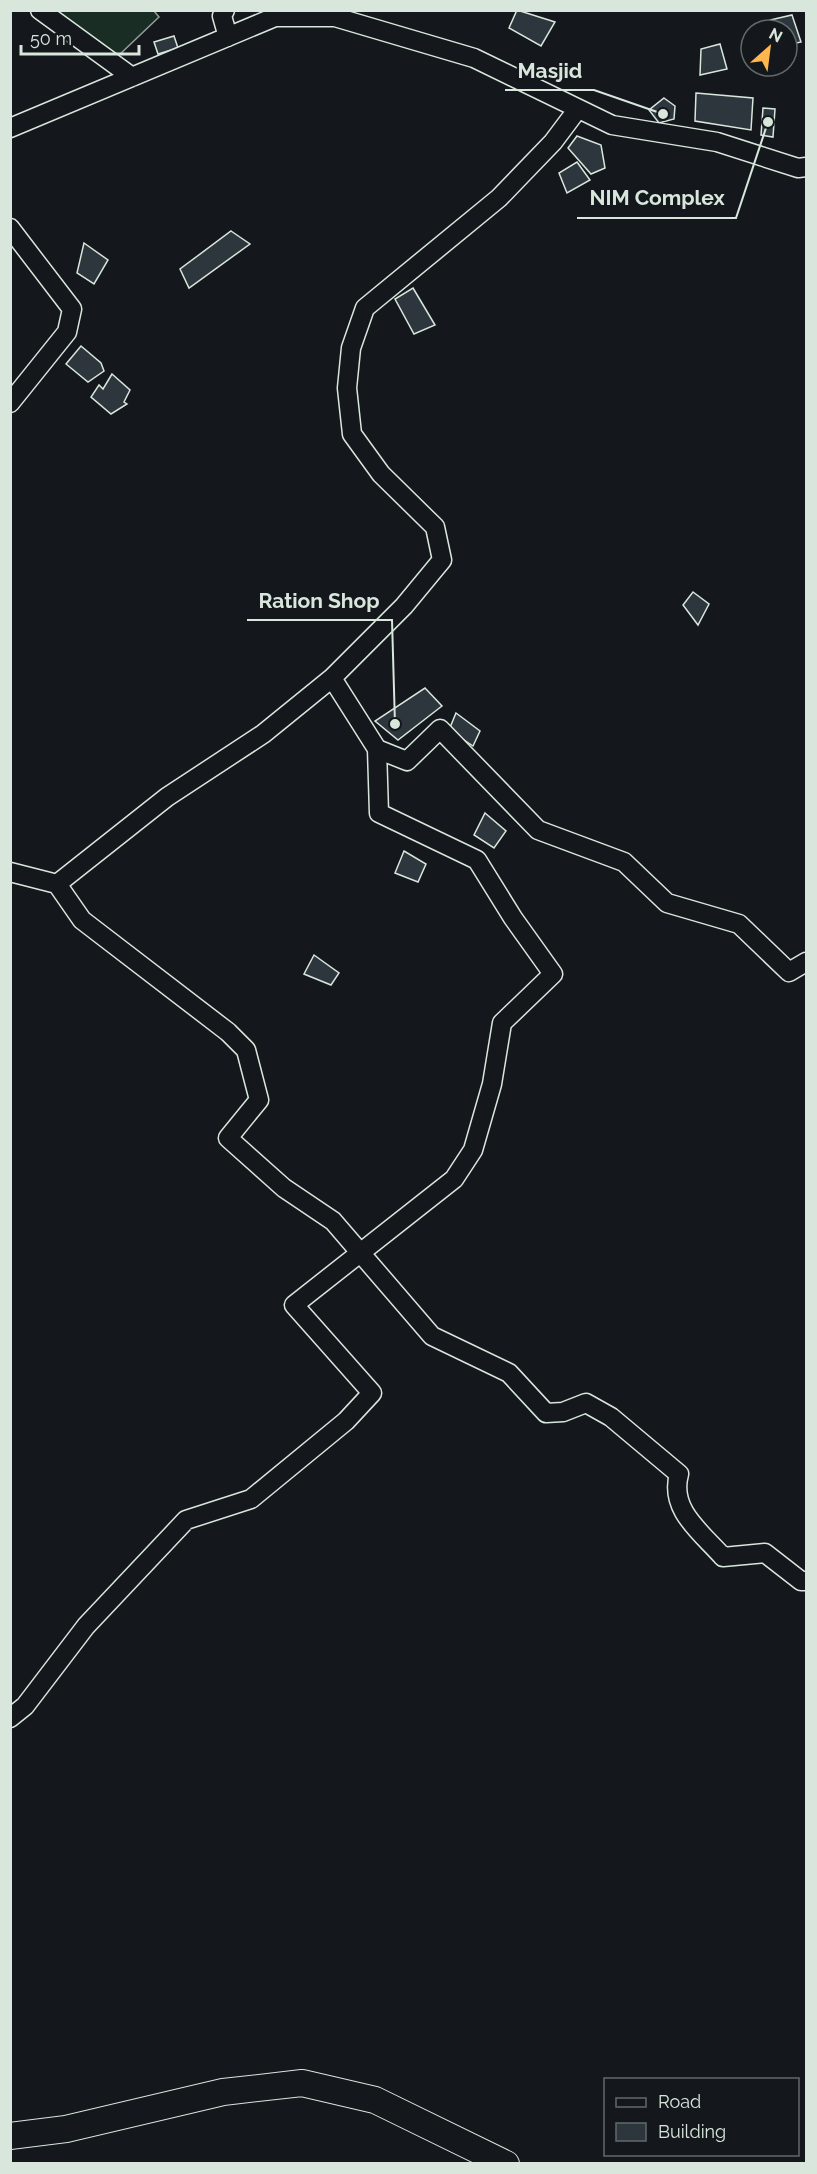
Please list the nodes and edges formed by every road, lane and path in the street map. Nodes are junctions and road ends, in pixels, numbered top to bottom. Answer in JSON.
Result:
{"nodes":[{"id":1,"x":40,"y":10,"type":"edge"},
{"id":2,"x":225,"y":10,"type":"edge"},
{"id":3,"x":335,"y":14,"type":"edge"},
{"id":4,"x":228,"y":37,"type":"junction"},
{"id":5,"x":132,"y":77,"type":"junction"},
{"id":6,"x":577,"y":110,"type":"junction"},
{"id":7,"x":10,"y":128,"type":"edge"},
{"id":8,"x":807,"y":167,"type":"edge"},
{"id":9,"x":10,"y":228,"type":"edge"},
{"id":10,"x":10,"y":403,"type":"edge"},
{"id":11,"x":332,"y":678,"type":"junction"},
{"id":12,"x":377,"y":749,"type":"junction"},
{"id":13,"x":11,"y":871,"type":"edge"},
{"id":14,"x":57,"y":884,"type":"junction"},
{"id":15,"x":807,"y":962,"type":"edge"},
{"id":16,"x":361,"y":1252,"type":"junction"},
{"id":17,"x":807,"y":1581,"type":"edge"},
{"id":18,"x":10,"y":1718,"type":"edge"},
{"id":19,"x":10,"y":2136,"type":"edge"},
{"id":20,"x":506,"y":2163,"type":"edge"}],
"edges":[{"from":1,"to":5,"type":"street"},
{"from":2,"to":4,"type":"street"},
{"from":3,"to":4,"type":"street"},
{"from":3,"to":6,"type":"street"},
{"from":4,"to":5,"type":"street"},
{"from":5,"to":7,"type":"street"},
{"from":6,"to":8,"type":"street"},
{"from":6,"to":11,"type":"street"},
{"from":9,"to":10,"type":"street"},
{"from":11,"to":12,"type":"street"},
{"from":11,"to":14,"type":"street"},
{"from":12,"to":15,"type":"street"},
{"from":12,"to":16,"type":"street"},
{"from":13,"to":14,"type":"street"},
{"from":14,"to":16,"type":"street"},
{"from":16,"to":17,"type":"street"},
{"from":16,"to":18,"type":"street"},
{"from":19,"to":20,"type":"highway"}]}
